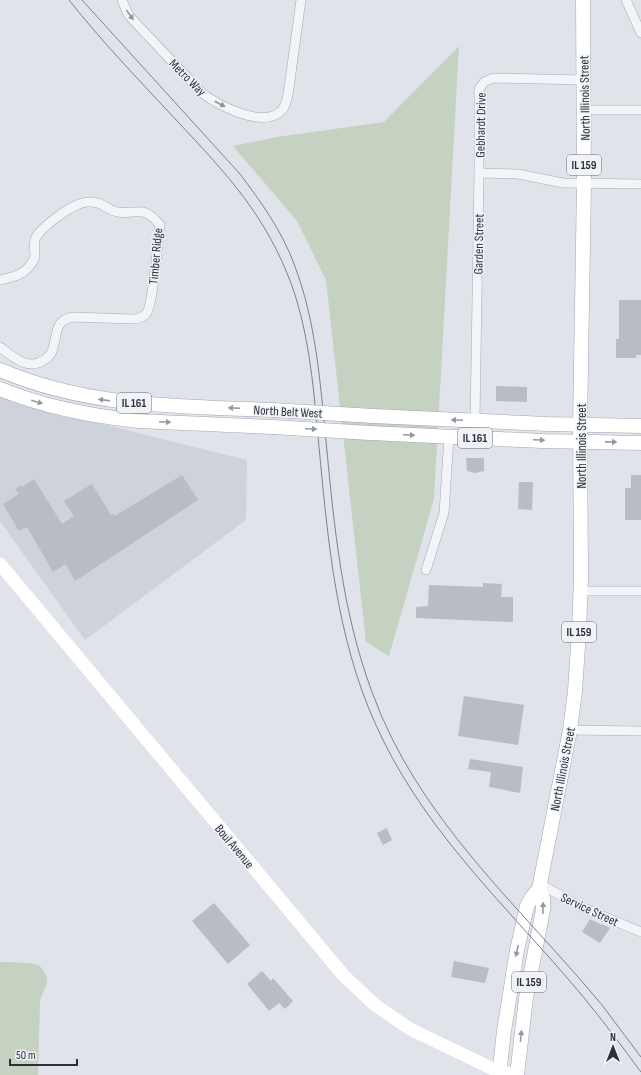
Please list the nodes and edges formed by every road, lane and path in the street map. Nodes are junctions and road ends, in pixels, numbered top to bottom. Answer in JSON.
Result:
{"nodes":[{"id":1,"x":122,"y":0,"type":"edge"},
{"id":2,"x":301,"y":0,"type":"edge"},
{"id":3,"x":583,"y":0,"type":"edge"},
{"id":4,"x":626,"y":0,"type":"edge"},
{"id":5,"x":641,"y":33,"type":"edge"},
{"id":6,"x":584,"y":80,"type":"junction"},
{"id":7,"x":584,"y":110,"type":"junction"},
{"id":8,"x":641,"y":110,"type":"edge"},
{"id":9,"x":479,"y":173,"type":"junction"},
{"id":10,"x":584,"y":184,"type":"junction"},
{"id":11,"x":641,"y":184,"type":"edge"},
{"id":12,"x":0,"y":280,"type":"edge"},
{"id":13,"x":0,"y":347,"type":"edge"},
{"id":14,"x":0,"y":370,"type":"edge"},
{"id":15,"x":0,"y":389,"type":"edge"},
{"id":16,"x":476,"y":421,"type":"junction"},
{"id":17,"x":580,"y":425,"type":"junction"},
{"id":18,"x":641,"y":426,"type":"edge"},
{"id":19,"x":449,"y":437,"type":"junction"},
{"id":20,"x":580,"y":442,"type":"junction"},
{"id":21,"x":641,"y":442,"type":"edge"},
{"id":22,"x":0,"y":564,"type":"edge"},
{"id":23,"x":426,"y":570,"type":"dead end"},
{"id":24,"x":580,"y":591,"type":"junction"},
{"id":25,"x":641,"y":591,"type":"edge"},
{"id":26,"x":570,"y":730,"type":"junction"},
{"id":27,"x":641,"y":731,"type":"edge"},
{"id":28,"x":540,"y":887,"type":"junction"},
{"id":29,"x":641,"y":932,"type":"edge"},
{"id":30,"x":499,"y":1073,"type":"edge"},
{"id":31,"x":513,"y":1075,"type":"edge"},
{"id":32,"x":517,"y":1075,"type":"edge"}],
"edges":[{"from":1,"to":2,"type":"street","name":"Metro Way","one_way":true},
{"from":3,"to":6,"type":"main road","name":"North Illinois Street","number":"IL 159"},
{"from":4,"to":5,"type":"street"},
{"from":6,"to":7,"type":"main road","name":"North Illinois Street","number":"IL 159"},
{"from":6,"to":9,"type":"street","name":"Gebhardt Drive"},
{"from":7,"to":8,"type":"street"},
{"from":7,"to":10,"type":"main road","name":"North Illinois Street","number":"IL 159"},
{"from":9,"to":10,"type":"street"},
{"from":9,"to":16,"type":"street","name":"Garden Street"},
{"from":10,"to":11,"type":"street"},
{"from":10,"to":17,"type":"main road","name":"North Illinois Street","number":"IL 159"},
{"from":12,"to":13,"type":"street","name":"Timber Ridge"},
{"from":16,"to":14,"type":"main road","name":"North Belt West","number":"IL 161","one_way":true,"bridge":true},
{"from":15,"to":19,"type":"main road","name":"North Belt West","number":"IL 161","one_way":true,"bridge":true},
{"from":16,"to":17,"type":"main road","name":"North Belt West","number":"IL 161"},
{"from":17,"to":18,"type":"main road","number":"IL 161"},
{"from":17,"to":20,"type":"main road","name":"North Illinois Street","number":"IL 159"},
{"from":19,"to":20,"type":"main road","name":"North Belt West","number":"IL 161","one_way":true},
{"from":19,"to":23,"type":"street"},
{"from":20,"to":21,"type":"main road","number":"IL 161","one_way":true},
{"from":20,"to":24,"type":"main road","name":"North Illinois Street","number":"IL 159"},
{"from":22,"to":30,"type":"street","name":"Boul Avenue"},
{"from":24,"to":25,"type":"street"},
{"from":24,"to":26,"type":"main road","name":"North Illinois Street","number":"IL 159"},
{"from":26,"to":27,"type":"street"},
{"from":26,"to":28,"type":"main road","name":"North Illinois Street","number":"IL 159"},
{"from":28,"to":29,"type":"street","name":"Service Street"},
{"from":28,"to":30,"type":"main road","name":"North Illinois Street","number":"IL 159","one_way":true},
{"from":32,"to":28,"type":"main road","name":"North Illinois Street","number":"IL 159","one_way":true},
{"from":30,"to":31,"type":"street","name":"Boul Avenue"}]}
